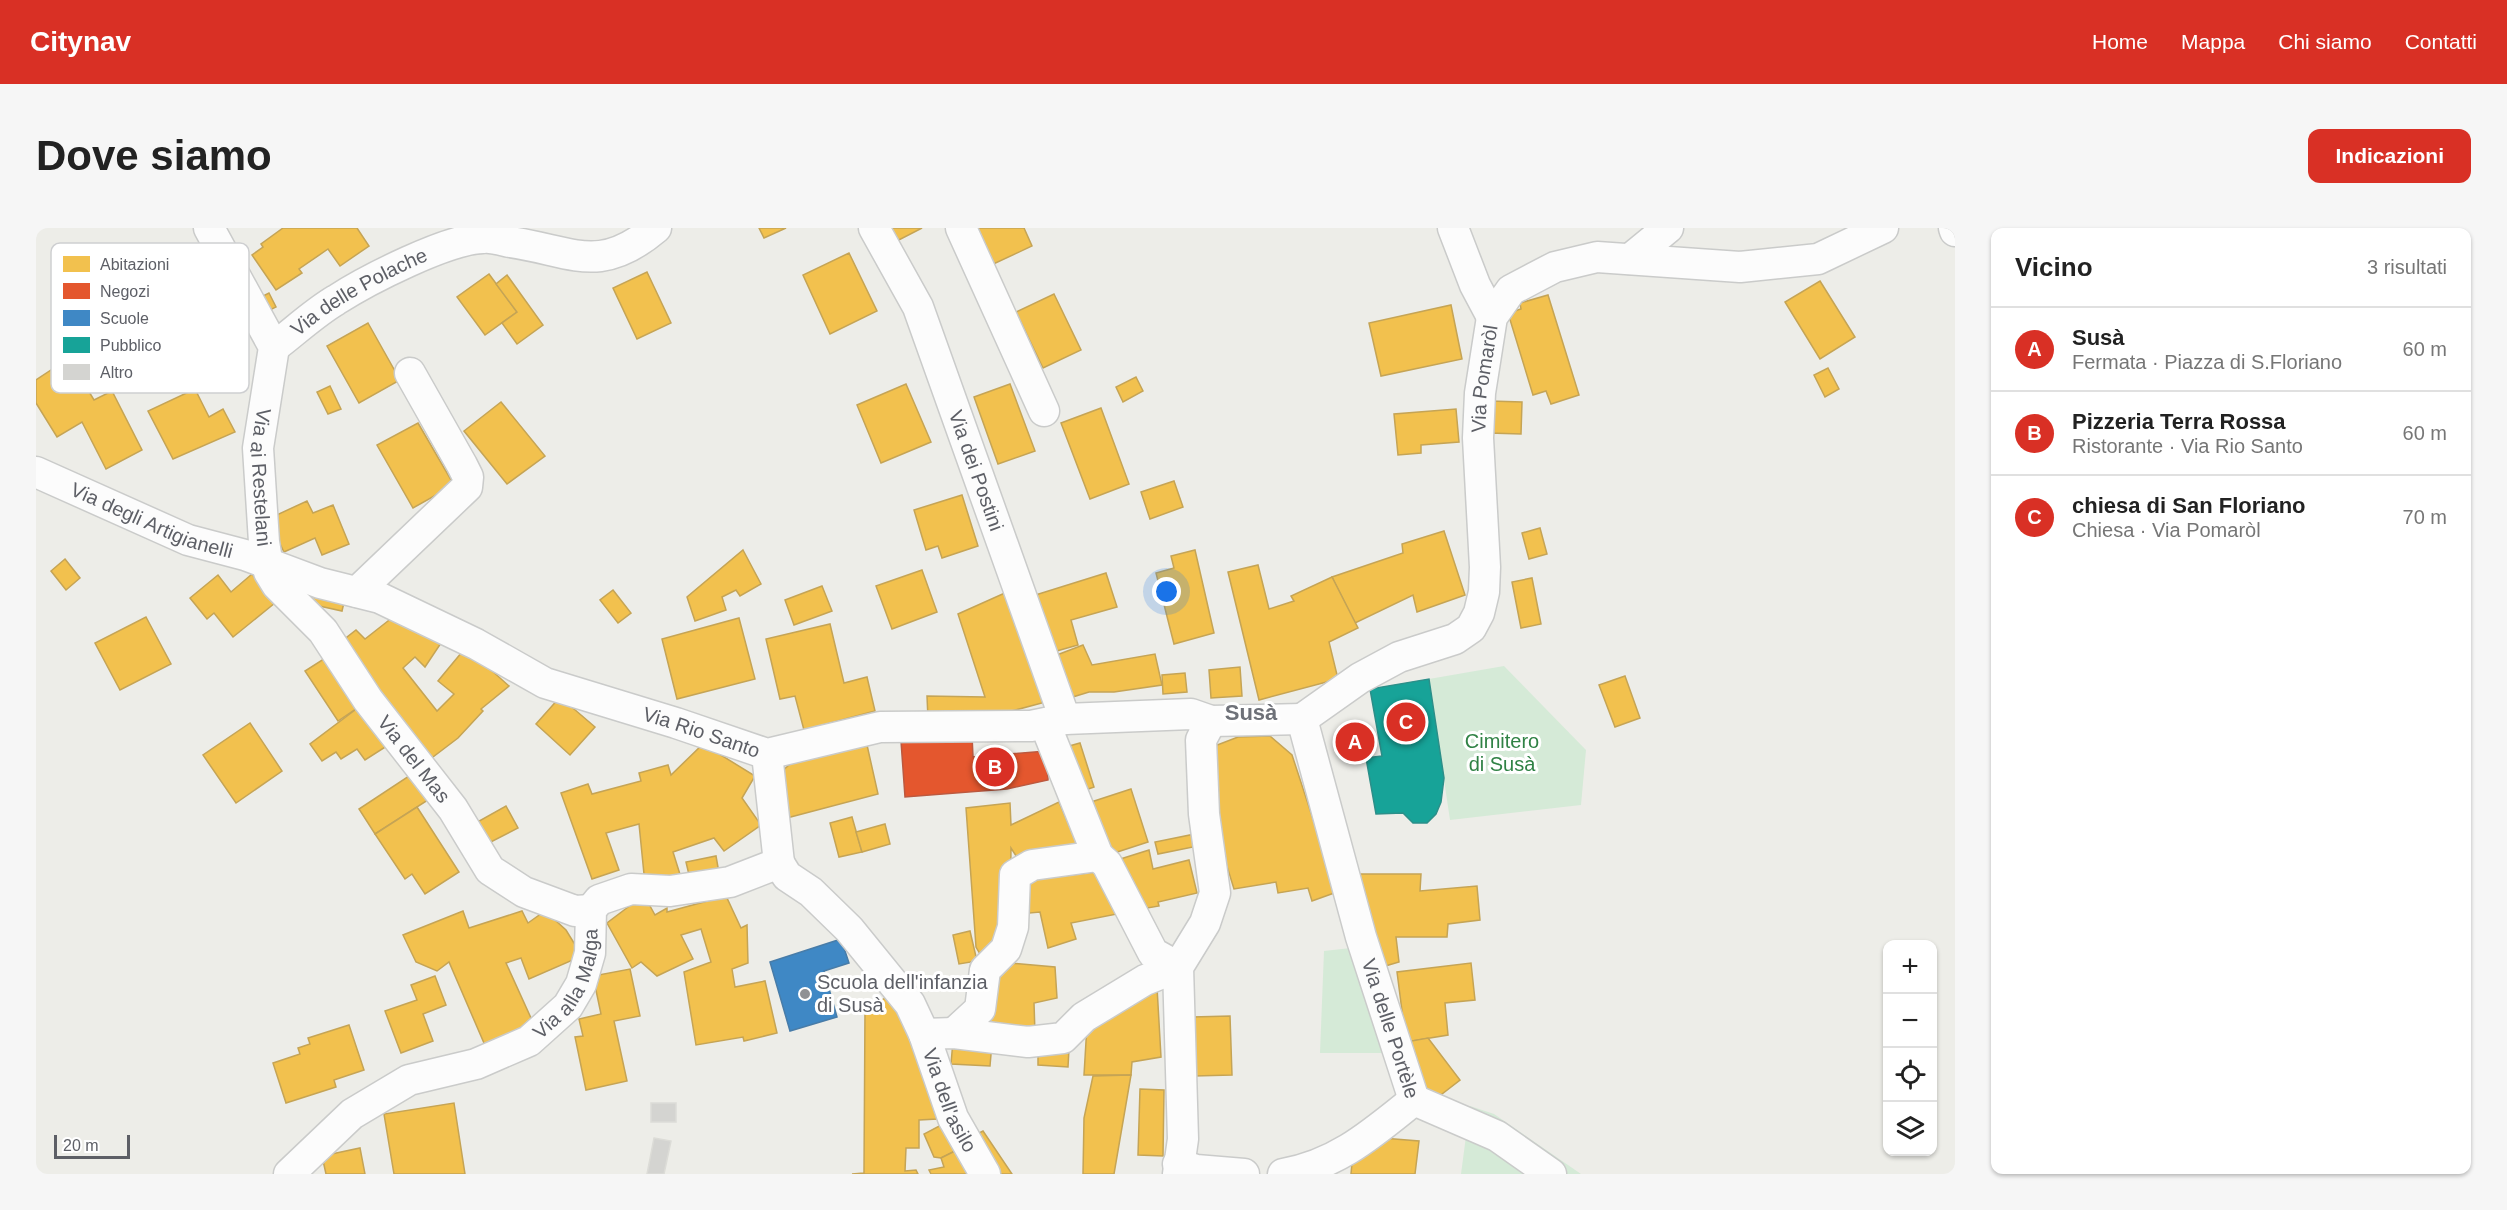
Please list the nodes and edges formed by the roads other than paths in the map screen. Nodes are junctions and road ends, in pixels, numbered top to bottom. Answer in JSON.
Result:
{"nodes":[{"id":1,"x":209,"y":228,"type":"edge"},
{"id":2,"x":656,"y":228,"type":"edge"},
{"id":3,"x":874,"y":228,"type":"edge"},
{"id":4,"x":961,"y":228,"type":"edge"},
{"id":5,"x":1453,"y":228,"type":"edge"},
{"id":6,"x":1668,"y":228,"type":"edge"},
{"id":7,"x":1883,"y":228,"type":"edge"},
{"id":8,"x":217,"y":243,"type":"edge"},
{"id":9,"x":1630,"y":259,"type":"junction"},
{"id":10,"x":249,"y":301,"type":"edge"},
{"id":11,"x":1491,"y":316,"type":"junction"},
{"id":12,"x":274,"y":347,"type":"junction"},
{"id":13,"x":410,"y":373,"type":"dead end"},
{"id":14,"x":1044,"y":411,"type":"dead end"},
{"id":15,"x":36,"y":472,"type":"edge"},
{"id":16,"x":270,"y":563,"type":"junction"},
{"id":17,"x":357,"y":592,"type":"junction"},
{"id":18,"x":1302,"y":719,"type":"junction"},
{"id":19,"x":1055,"y":721,"type":"junction"},
{"id":20,"x":1211,"y":721,"type":"junction"},
{"id":21,"x":767,"y":754,"type":"junction"},
{"id":22,"x":1098,"y":856,"type":"junction"},
{"id":23,"x":779,"y":863,"type":"junction"},
{"id":24,"x":591,"y":910,"type":"junction"},
{"id":25,"x":1178,"y":968,"type":"junction"},
{"id":26,"x":954,"y":1033,"type":"junction"},
{"id":27,"x":924,"y":1034,"type":"junction"},
{"id":28,"x":1414,"y":1100,"type":"junction"},
{"id":29,"x":1172,"y":1171,"type":"edge"},
{"id":30,"x":289,"y":1174,"type":"edge"},
{"id":31,"x":985,"y":1174,"type":"edge"},
{"id":32,"x":1244,"y":1174,"type":"edge"},
{"id":33,"x":1283,"y":1174,"type":"edge"},
{"id":34,"x":1551,"y":1174,"type":"edge"}],
"edges":[{"from":1,"to":8,"type":"street"},
{"from":2,"to":12,"type":"street","name":"Via delle Polache"},
{"from":3,"to":19,"type":"street","name":"Via dei Postini"},
{"from":4,"to":14,"type":"street"},
{"from":5,"to":11,"type":"street"},
{"from":6,"to":9,"type":"street"},
{"from":7,"to":9,"type":"street","name":"Via Pomaròl"},
{"from":9,"to":11,"type":"street","name":"Via Pomaròl"},
{"from":10,"to":12,"type":"street"},
{"from":11,"to":18,"type":"street","name":"Via Pomaròl"},
{"from":12,"to":16,"type":"street","name":"Via ai Restelani"},
{"from":13,"to":17,"type":"street"},
{"from":15,"to":16,"type":"street","name":"Via degli Artigianelli"},
{"from":16,"to":17,"type":"street","name":"Via Rio Santo"},
{"from":16,"to":24,"type":"street","name":"Via del Mas"},
{"from":17,"to":21,"type":"street","name":"Via Rio Santo"},
{"from":18,"to":20,"type":"street","name":"Via Rio Santo"},
{"from":18,"to":28,"type":"street","name":"Via delle Portèle"},
{"from":19,"to":20,"type":"street","name":"Via Rio Santo"},
{"from":19,"to":21,"type":"street","name":"Via Rio Santo"},
{"from":19,"to":22,"type":"street","name":"Via dei Postini"},
{"from":20,"to":25,"type":"street"},
{"from":21,"to":23,"type":"street"},
{"from":22,"to":25,"type":"street","name":"Via dei Postini"},
{"from":22,"to":26,"type":"street"},
{"from":23,"to":24,"type":"street","name":"Via alla Malga"},
{"from":23,"to":27,"type":"street","name":"Via dell'asilo"},
{"from":24,"to":30,"type":"street","name":"Via alla Malga"},
{"from":25,"to":26,"type":"street"},
{"from":25,"to":29,"type":"street"},
{"from":26,"to":27,"type":"street"},
{"from":27,"to":31,"type":"street","name":"Via dell'asilo"},
{"from":28,"to":33,"type":"street"},
{"from":28,"to":34,"type":"street","name":"Via delle Portèle"},
{"from":29,"to":32,"type":"street"}]}
